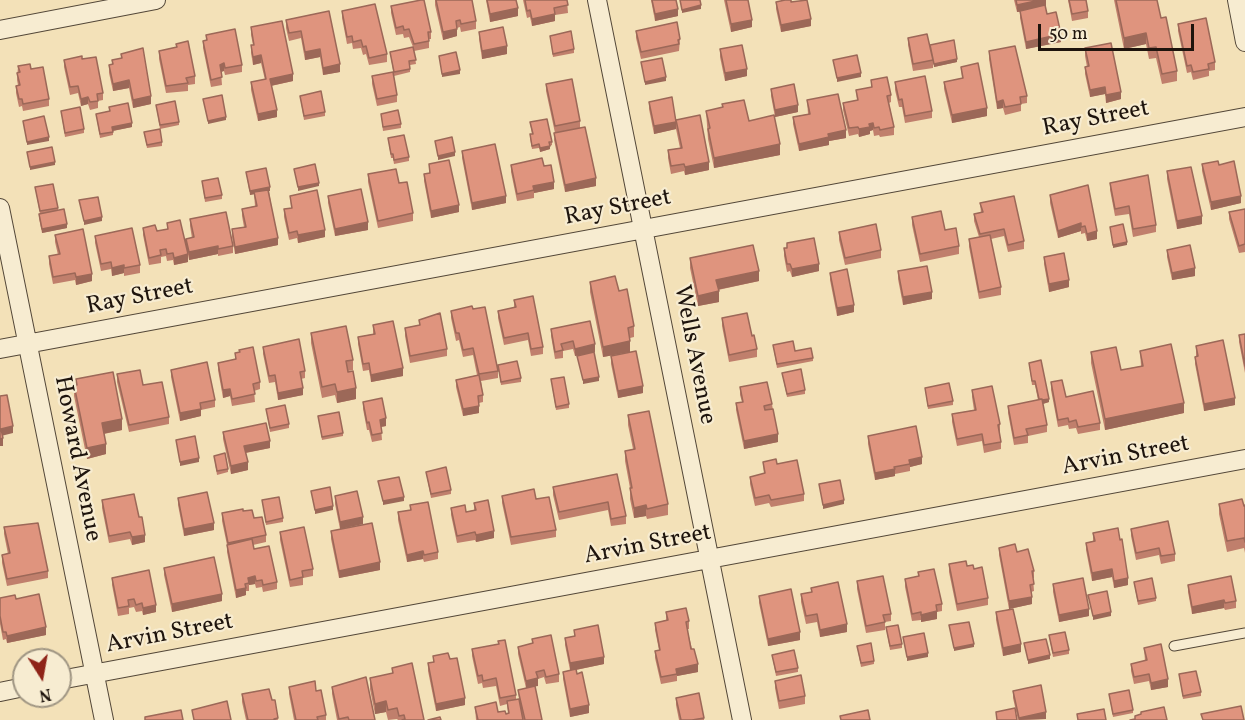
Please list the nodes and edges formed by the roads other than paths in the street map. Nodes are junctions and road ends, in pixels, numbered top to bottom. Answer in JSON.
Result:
{"nodes":[{"id":1,"x":156,"y":0,"type":"edge"},
{"id":2,"x":597,"y":0,"type":"edge"},
{"id":3,"x":1237,"y":0,"type":"edge"},
{"id":4,"x":0,"y":30,"type":"edge"},
{"id":5,"x":1245,"y":42,"type":"edge"},
{"id":6,"x":1245,"y":117,"type":"edge"},
{"id":7,"x":0,"y":208,"type":"edge"},
{"id":8,"x":643,"y":229,"type":"junction"},
{"id":9,"x":28,"y":343,"type":"junction"},
{"id":10,"x":0,"y":349,"type":"edge"},
{"id":11,"x":1245,"y":459,"type":"edge"},
{"id":12,"x":710,"y":559,"type":"junction"},
{"id":13,"x":1245,"y":633,"type":"edge"},
{"id":14,"x":1174,"y":646,"type":"dead end"},
{"id":15,"x":95,"y":673,"type":"junction"},
{"id":16,"x":72,"y":678,"type":"edge"},
{"id":17,"x":104,"y":720,"type":"edge"},
{"id":18,"x":742,"y":720,"type":"edge"}],
"edges":[{"from":1,"to":4,"type":"street"},
{"from":2,"to":8,"type":"street","name":"Wells Avenue"},
{"from":3,"to":5,"type":"street"},
{"from":6,"to":8,"type":"street","name":"Ray Street"},
{"from":7,"to":9,"type":"street","name":"Howard Avenue"},
{"from":8,"to":9,"type":"street","name":"Ray Street"},
{"from":8,"to":12,"type":"street","name":"Wells Avenue"},
{"from":9,"to":10,"type":"street","name":"Ray Street"},
{"from":9,"to":15,"type":"street","name":"Howard Avenue"},
{"from":11,"to":12,"type":"street","name":"Arvin Street"},
{"from":12,"to":15,"type":"street","name":"Arvin Street"},
{"from":12,"to":18,"type":"street","name":"Wells Avenue"},
{"from":13,"to":14,"type":"lane"},
{"from":15,"to":16,"type":"street","name":"Arvin Street"},
{"from":15,"to":17,"type":"street","name":"Howard Avenue"}]}
